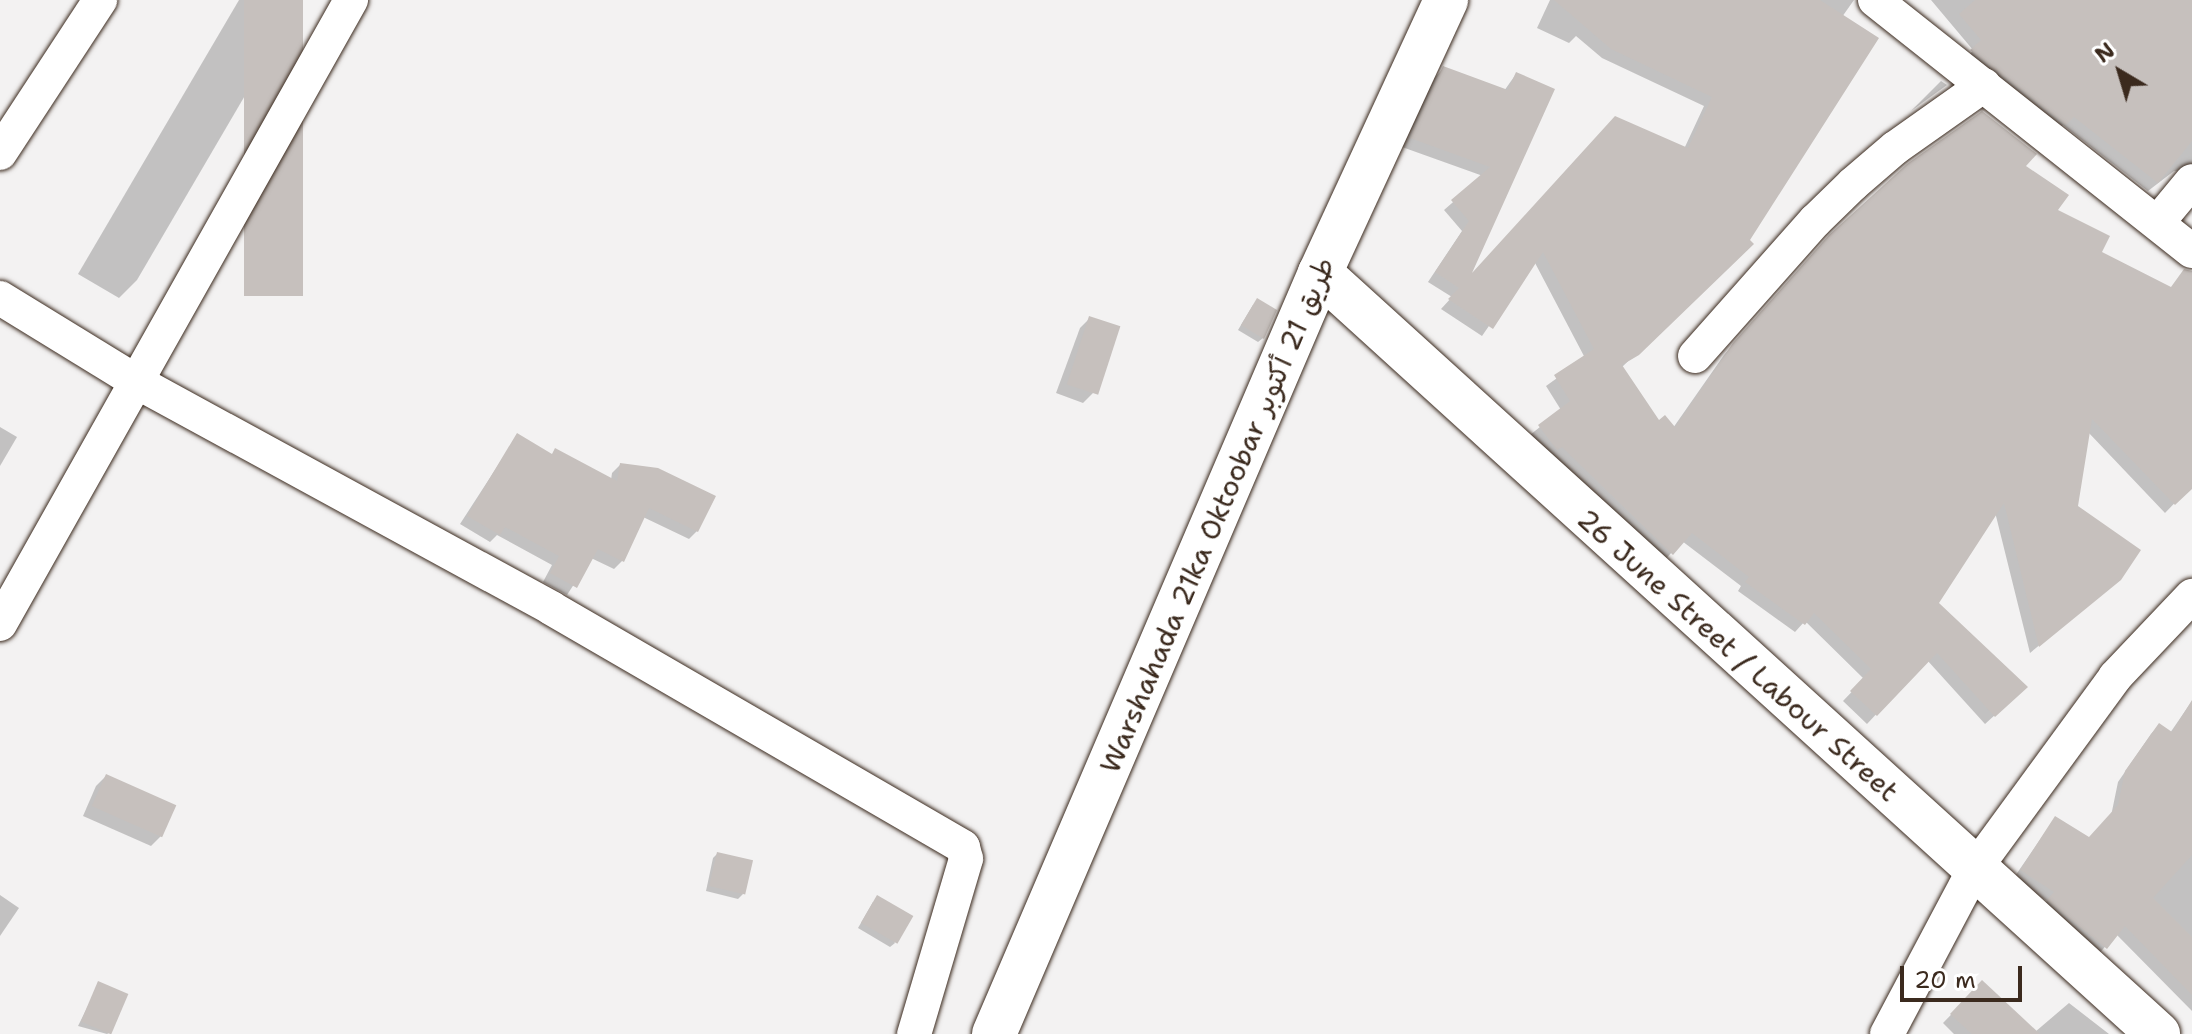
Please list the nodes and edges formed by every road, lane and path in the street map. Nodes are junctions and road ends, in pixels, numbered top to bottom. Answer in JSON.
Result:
{"nodes":[{"id":1,"x":100,"y":0,"type":"edge"},
{"id":2,"x":351,"y":0,"type":"edge"},
{"id":3,"x":1446,"y":0,"type":"edge"},
{"id":4,"x":1875,"y":0,"type":"edge"},
{"id":5,"x":1984,"y":85,"type":"junction"},
{"id":6,"x":0,"y":153,"type":"edge"},
{"id":7,"x":2192,"y":181,"type":"edge"},
{"id":8,"x":2158,"y":222,"type":"junction"},
{"id":9,"x":2192,"y":251,"type":"edge"},
{"id":10,"x":1320,"y":273,"type":"junction"},
{"id":11,"x":0,"y":298,"type":"edge"},
{"id":12,"x":1695,"y":356,"type":"dead end"},
{"id":13,"x":137,"y":382,"type":"junction"},
{"id":14,"x":2192,"y":596,"type":"edge"},
{"id":15,"x":0,"y":624,"type":"edge"},
{"id":16,"x":1974,"y":870,"type":"junction"},
{"id":17,"x":914,"y":1034,"type":"edge"},
{"id":18,"x":994,"y":1034,"type":"edge"},
{"id":19,"x":1887,"y":1034,"type":"edge"},
{"id":20,"x":2158,"y":1034,"type":"edge"}],
"edges":[{"from":1,"to":6,"type":"street"},
{"from":2,"to":13,"type":"street"},
{"from":3,"to":10,"type":"main road","name":"Warshahada 21ka Oktoobar طريق 21 أكتوبر"},
{"from":4,"to":5,"type":"street"},
{"from":5,"to":8,"type":"street"},
{"from":5,"to":12,"type":"street"},
{"from":7,"to":8,"type":"street"},
{"from":8,"to":9,"type":"street"},
{"from":10,"to":16,"type":"main road","name":"26 June Street / Labour Street"},
{"from":10,"to":18,"type":"main road","name":"Warshahada 21ka Oktoobar طريق 21 أكتوبر"},
{"from":11,"to":13,"type":"street"},
{"from":13,"to":15,"type":"street"},
{"from":13,"to":17,"type":"street"},
{"from":14,"to":16,"type":"street"},
{"from":16,"to":19,"type":"street"},
{"from":16,"to":20,"type":"main road","name":"26 June Street / Labour Street"}]}
